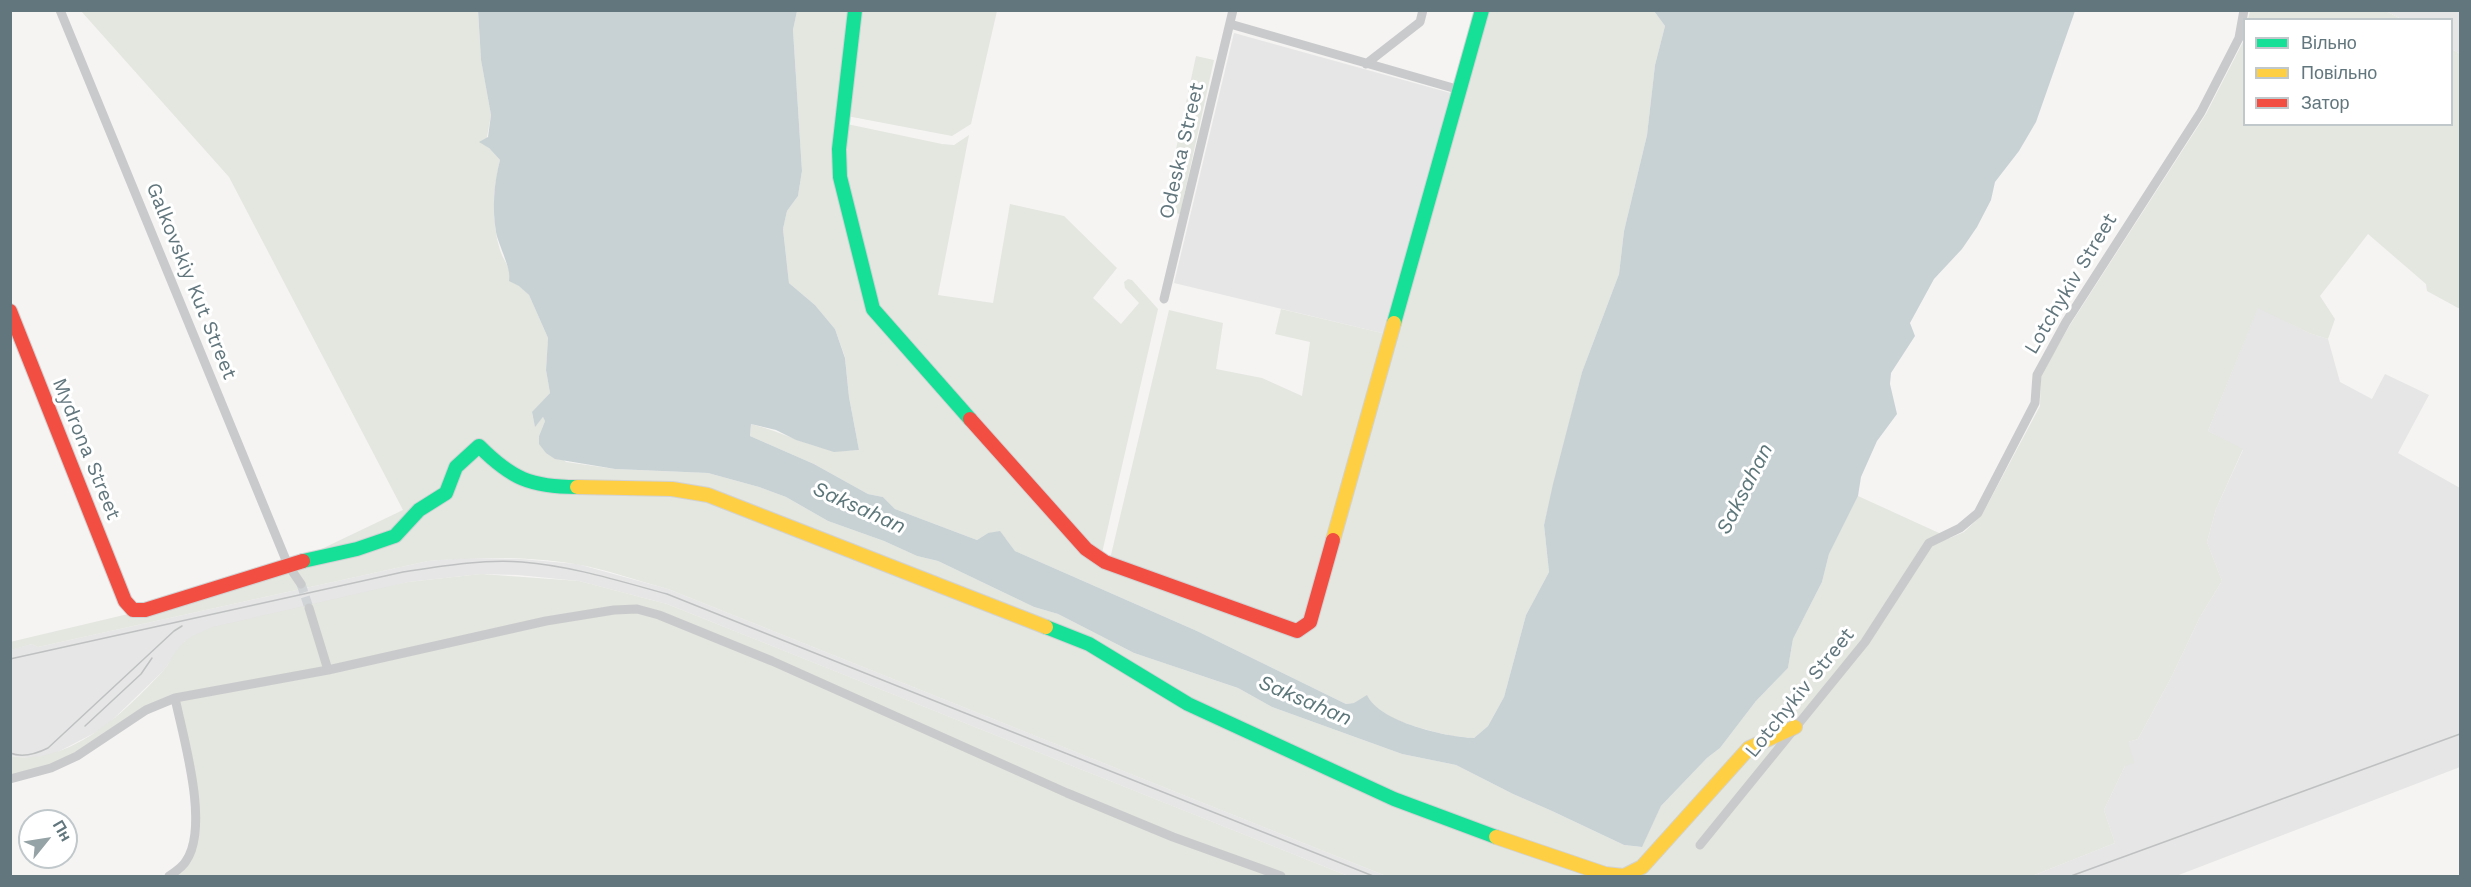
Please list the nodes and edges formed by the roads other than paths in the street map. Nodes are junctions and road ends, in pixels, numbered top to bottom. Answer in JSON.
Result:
{"nodes":[{"id":1,"x":60,"y":10,"type":"edge"},
{"id":2,"x":855,"y":10,"type":"edge"},
{"id":3,"x":1233,"y":10,"type":"edge"},
{"id":4,"x":1423,"y":10,"type":"edge"},
{"id":5,"x":1482,"y":10,"type":"edge"},
{"id":6,"x":2244,"y":10,"type":"edge"},
{"id":7,"x":1230,"y":24,"type":"junction"},
{"id":8,"x":1366,"y":64,"type":"junction"},
{"id":9,"x":1460,"y":90,"type":"junction"},
{"id":10,"x":1164,"y":299,"type":"dead end"},
{"id":11,"x":10,"y":311,"type":"edge"},
{"id":12,"x":288,"y":565,"type":"junction"},
{"id":13,"x":301,"y":584,"type":"tunnel mouth"},
{"id":14,"x":309,"y":608,"type":"tunnel mouth"},
{"id":15,"x":328,"y":670,"type":"junction"},
{"id":16,"x":175,"y":698,"type":"junction"},
{"id":17,"x":1795,"y":727,"type":"junction"},
{"id":18,"x":10,"y":779,"type":"edge"},
{"id":19,"x":1700,"y":845,"type":"dead end"},
{"id":20,"x":170,"y":876,"type":"edge"},
{"id":21,"x":1281,"y":876,"type":"edge"}],
"edges":[{"from":1,"to":12,"type":"street","name":"Galkovskiy Kut Street"},
{"from":2,"to":9,"type":"street"},
{"from":3,"to":7,"type":"street","name":"Odeska Street"},
{"from":4,"to":8,"type":"street"},
{"from":5,"to":9,"type":"street"},
{"from":6,"to":17,"type":"street","name":"Lotchykiv Street"},
{"from":7,"to":8,"type":"street"},
{"from":7,"to":10,"type":"street","name":"Odeska Street"},
{"from":8,"to":9,"type":"street"},
{"from":11,"to":12,"type":"street","name":"Mydrona Street"},
{"from":12,"to":13,"type":"street","name":"Galkovskiy Kut Street"},
{"from":12,"to":17,"type":"street"},
{"from":14,"to":15,"type":"street"},
{"from":15,"to":16,"type":"street"},
{"from":15,"to":21,"type":"street"},
{"from":16,"to":18,"type":"street"},
{"from":16,"to":20,"type":"street"},
{"from":17,"to":19,"type":"street","name":"Lotchykiv Street"}]}
